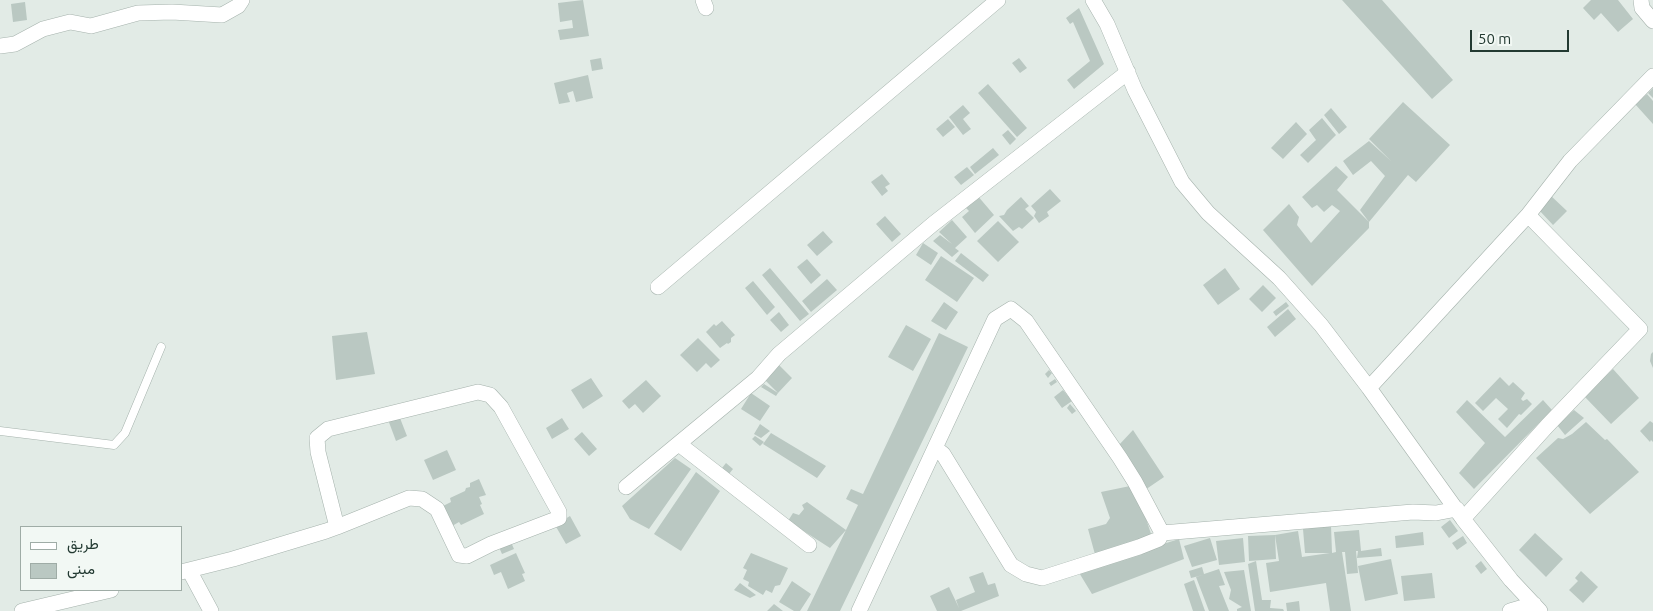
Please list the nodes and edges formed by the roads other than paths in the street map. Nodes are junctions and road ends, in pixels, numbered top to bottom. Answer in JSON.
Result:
{"nodes":[{"id":1,"x":242,"y":0,"type":"edge"},
{"id":2,"x":998,"y":0,"type":"edge"},
{"id":3,"x":1093,"y":0,"type":"edge"},
{"id":4,"x":1641,"y":0,"type":"edge"},
{"id":5,"x":1653,"y":22,"type":"edge"},
{"id":6,"x":0,"y":46,"type":"edge"},
{"id":7,"x":1128,"y":72,"type":"junction"},
{"id":8,"x":1653,"y":76,"type":"edge"},
{"id":9,"x":1528,"y":215,"type":"junction"},
{"id":10,"x":658,"y":287,"type":"dead end"},
{"id":11,"x":161,"y":347,"type":"dead end"},
{"id":12,"x":1369,"y":388,"type":"junction"},
{"id":13,"x":0,"y":431,"type":"edge"},
{"id":14,"x":679,"y":444,"type":"junction"},
{"id":15,"x":935,"y":448,"type":"junction"},
{"id":16,"x":626,"y":487,"type":"dead end"},
{"id":17,"x":1460,"y":514,"type":"junction"},
{"id":18,"x":338,"y":526,"type":"junction"},
{"id":19,"x":1162,"y":533,"type":"junction"},
{"id":20,"x":809,"y":545,"type":"dead end"},
{"id":21,"x":185,"y":571,"type":"edge"},
{"id":22,"x":107,"y":591,"type":"edge"},
{"id":23,"x":1537,"y":608,"type":"edge"},
{"id":24,"x":22,"y":611,"type":"edge"},
{"id":25,"x":211,"y":611,"type":"edge"},
{"id":26,"x":859,"y":611,"type":"edge"},
{"id":27,"x":1510,"y":611,"type":"edge"}],
"edges":[{"from":1,"to":6,"type":"street"},
{"from":2,"to":10,"type":"street"},
{"from":3,"to":7,"type":"street"},
{"from":4,"to":5,"type":"street"},
{"from":7,"to":12,"type":"street"},
{"from":7,"to":14,"type":"street"},
{"from":8,"to":9,"type":"street"},
{"from":9,"to":12,"type":"street"},
{"from":9,"to":17,"type":"street"},
{"from":11,"to":13,"type":"lane"},
{"from":12,"to":17,"type":"street"},
{"from":14,"to":16,"type":"street"},
{"from":14,"to":20,"type":"street"},
{"from":15,"to":19,"type":"street"},
{"from":15,"to":19,"type":"street"},
{"from":15,"to":26,"type":"street"},
{"from":17,"to":19,"type":"street"},
{"from":17,"to":23,"type":"street"},
{"from":18,"to":18,"type":"street"},
{"from":18,"to":21,"type":"street"},
{"from":21,"to":25,"type":"street"},
{"from":22,"to":24,"type":"street"},
{"from":23,"to":27,"type":"street"}]}
